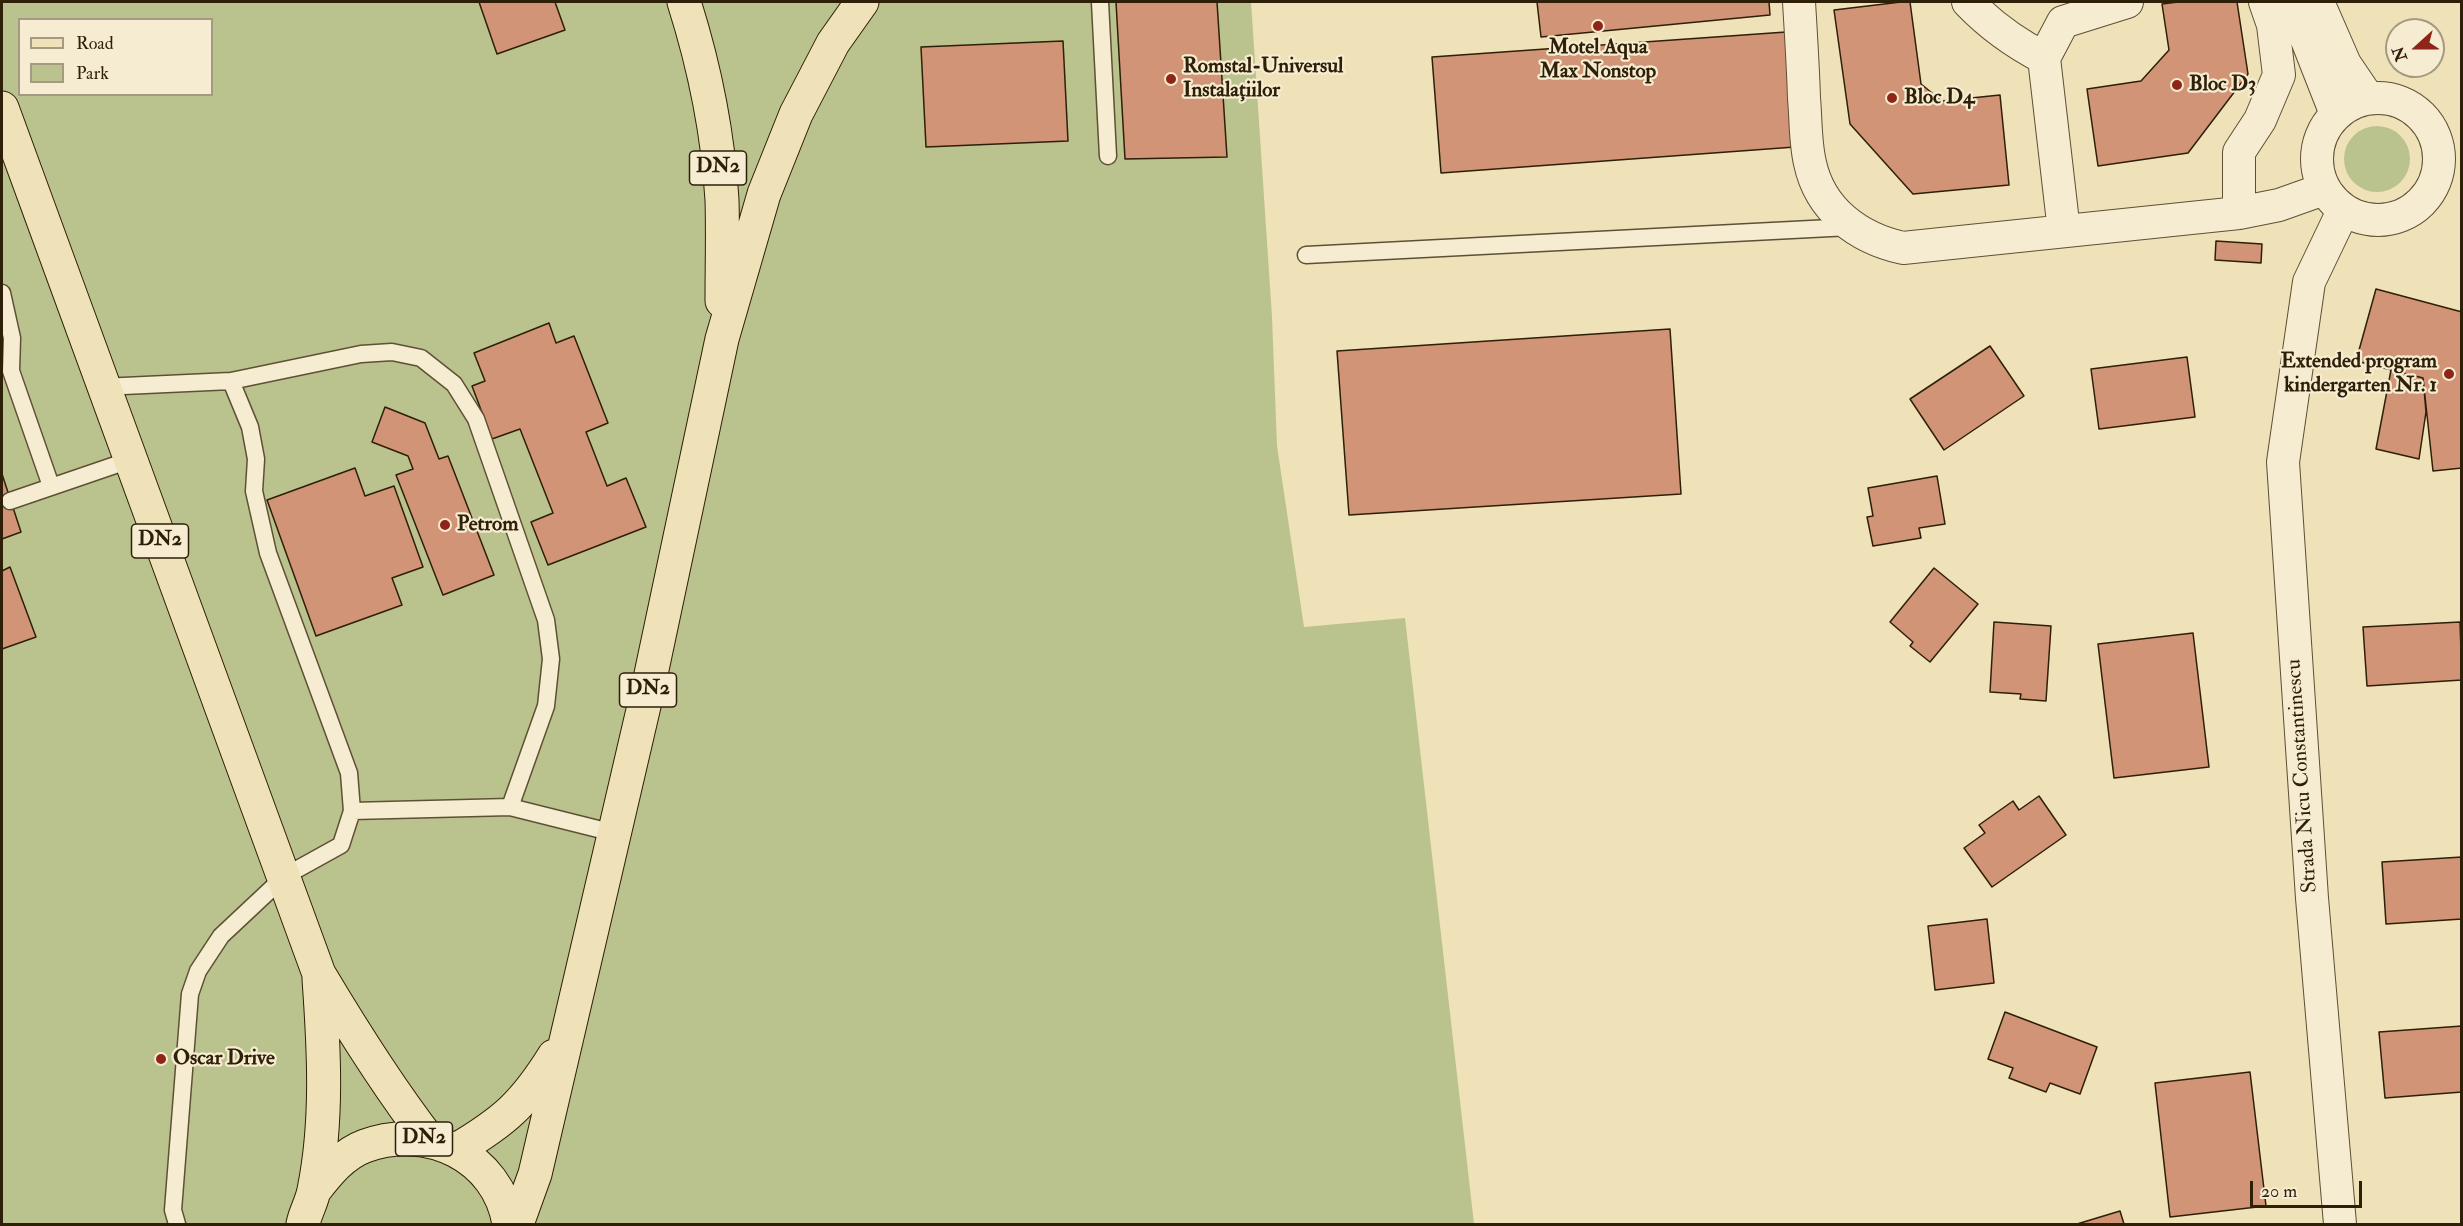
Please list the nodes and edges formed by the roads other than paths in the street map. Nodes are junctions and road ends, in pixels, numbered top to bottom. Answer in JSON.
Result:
{"nodes":[{"id":1,"x":684,"y":2,"type":"edge"},
{"id":2,"x":862,"y":2,"type":"edge"},
{"id":3,"x":1100,"y":2,"type":"edge"},
{"id":4,"x":1799,"y":2,"type":"edge"},
{"id":5,"x":1968,"y":2,"type":"edge"},
{"id":6,"x":2127,"y":2,"type":"edge"},
{"id":7,"x":2265,"y":2,"type":"edge"},
{"id":8,"x":2292,"y":2,"type":"edge"},
{"id":9,"x":2318,"y":2,"type":"edge"},
{"id":10,"x":2044,"y":58,"type":"junction"},
{"id":11,"x":2368,"y":98,"type":"junction"},
{"id":12,"x":2,"y":108,"type":"edge"},
{"id":13,"x":2336,"y":114,"type":"junction"},
{"id":14,"x":2424,"y":117,"type":"junction"},
{"id":15,"x":2462,"y":128,"type":"edge"},
{"id":16,"x":1108,"y":156,"type":"dead end"},
{"id":17,"x":2462,"y":173,"type":"edge"},
{"id":18,"x":2432,"y":192,"type":"junction"},
{"id":19,"x":2342,"y":206,"type":"junction"},
{"id":20,"x":2239,"y":213,"type":"junction"},
{"id":21,"x":1851,"y":227,"type":"junction"},
{"id":22,"x":2064,"y":231,"type":"junction"},
{"id":23,"x":1306,"y":255,"type":"dead end"},
{"id":24,"x":2,"y":293,"type":"edge"},
{"id":25,"x":722,"y":339,"type":"junction"},
{"id":26,"x":231,"y":381,"type":"junction"},
{"id":27,"x":102,"y":387,"type":"junction"},
{"id":28,"x":130,"y":460,"type":"junction"},
{"id":29,"x":51,"y":486,"type":"junction"},
{"id":30,"x":10,"y":501,"type":"dead end"},
{"id":31,"x":510,"y":807,"type":"junction"},
{"id":32,"x":352,"y":811,"type":"junction"},
{"id":33,"x":614,"y":833,"type":"junction"},
{"id":34,"x":285,"y":876,"type":"junction"},
{"id":35,"x":319,"y":974,"type":"junction"},
{"id":36,"x":565,"y":1040,"type":"junction"},
{"id":37,"x":442,"y":1145,"type":"junction"},
{"id":38,"x":314,"y":1191,"type":"junction"},
{"id":39,"x":177,"y":1224,"type":"edge"},
{"id":40,"x":303,"y":1224,"type":"edge"},
{"id":41,"x":509,"y":1224,"type":"edge"},
{"id":42,"x":517,"y":1224,"type":"edge"},
{"id":43,"x":2340,"y":1224,"type":"edge"}],
"edges":[{"from":1,"to":25,"type":"main road","number":"DN2"},
{"from":2,"to":25,"type":"main road"},
{"from":3,"to":16,"type":"lane"},
{"from":4,"to":21,"type":"street"},
{"from":5,"to":10,"type":"street"},
{"from":6,"to":10,"type":"street"},
{"from":7,"to":20,"type":"street"},
{"from":8,"to":13,"type":"street"},
{"from":9,"to":11,"type":"street"},
{"from":10,"to":22,"type":"street"},
{"from":11,"to":13,"type":"street"},
{"from":11,"to":14,"type":"street"},
{"from":12,"to":27,"type":"main road","number":"DN2"},
{"from":13,"to":19,"type":"street"},
{"from":14,"to":15,"type":"street"},
{"from":14,"to":18,"type":"street"},
{"from":17,"to":18,"type":"street"},
{"from":18,"to":19,"type":"street"},
{"from":19,"to":20,"type":"street"},
{"from":19,"to":43,"type":"street","name":"Strada Nicu Constantinescu"},
{"from":20,"to":22,"type":"street"},
{"from":21,"to":22,"type":"street"},
{"from":21,"to":23,"type":"lane"},
{"from":24,"to":29,"type":"lane"},
{"from":25,"to":33,"type":"main road","number":"DN2"},
{"from":26,"to":27,"type":"lane"},
{"from":26,"to":31,"type":"lane"},
{"from":26,"to":32,"type":"lane"},
{"from":27,"to":28,"type":"main road","number":"DN2"},
{"from":28,"to":29,"type":"lane"},
{"from":28,"to":34,"type":"main road","number":"DN2"},
{"from":29,"to":30,"type":"lane"},
{"from":31,"to":32,"type":"lane"},
{"from":31,"to":33,"type":"lane"},
{"from":32,"to":34,"type":"lane"},
{"from":33,"to":36,"type":"main road","number":"DN2"},
{"from":34,"to":35,"type":"main road","number":"DN2"},
{"from":34,"to":39,"type":"lane"},
{"from":35,"to":37,"type":"main road","number":"DN2"},
{"from":35,"to":38,"type":"main road","number":"DN2"},
{"from":36,"to":37,"type":"main road","number":"DN2"},
{"from":36,"to":42,"type":"main road","number":"DN2"},
{"from":37,"to":38,"type":"main road","number":"DN2"},
{"from":37,"to":41,"type":"main road","number":"DN2"},
{"from":38,"to":40,"type":"main road","number":"DN2"}]}
